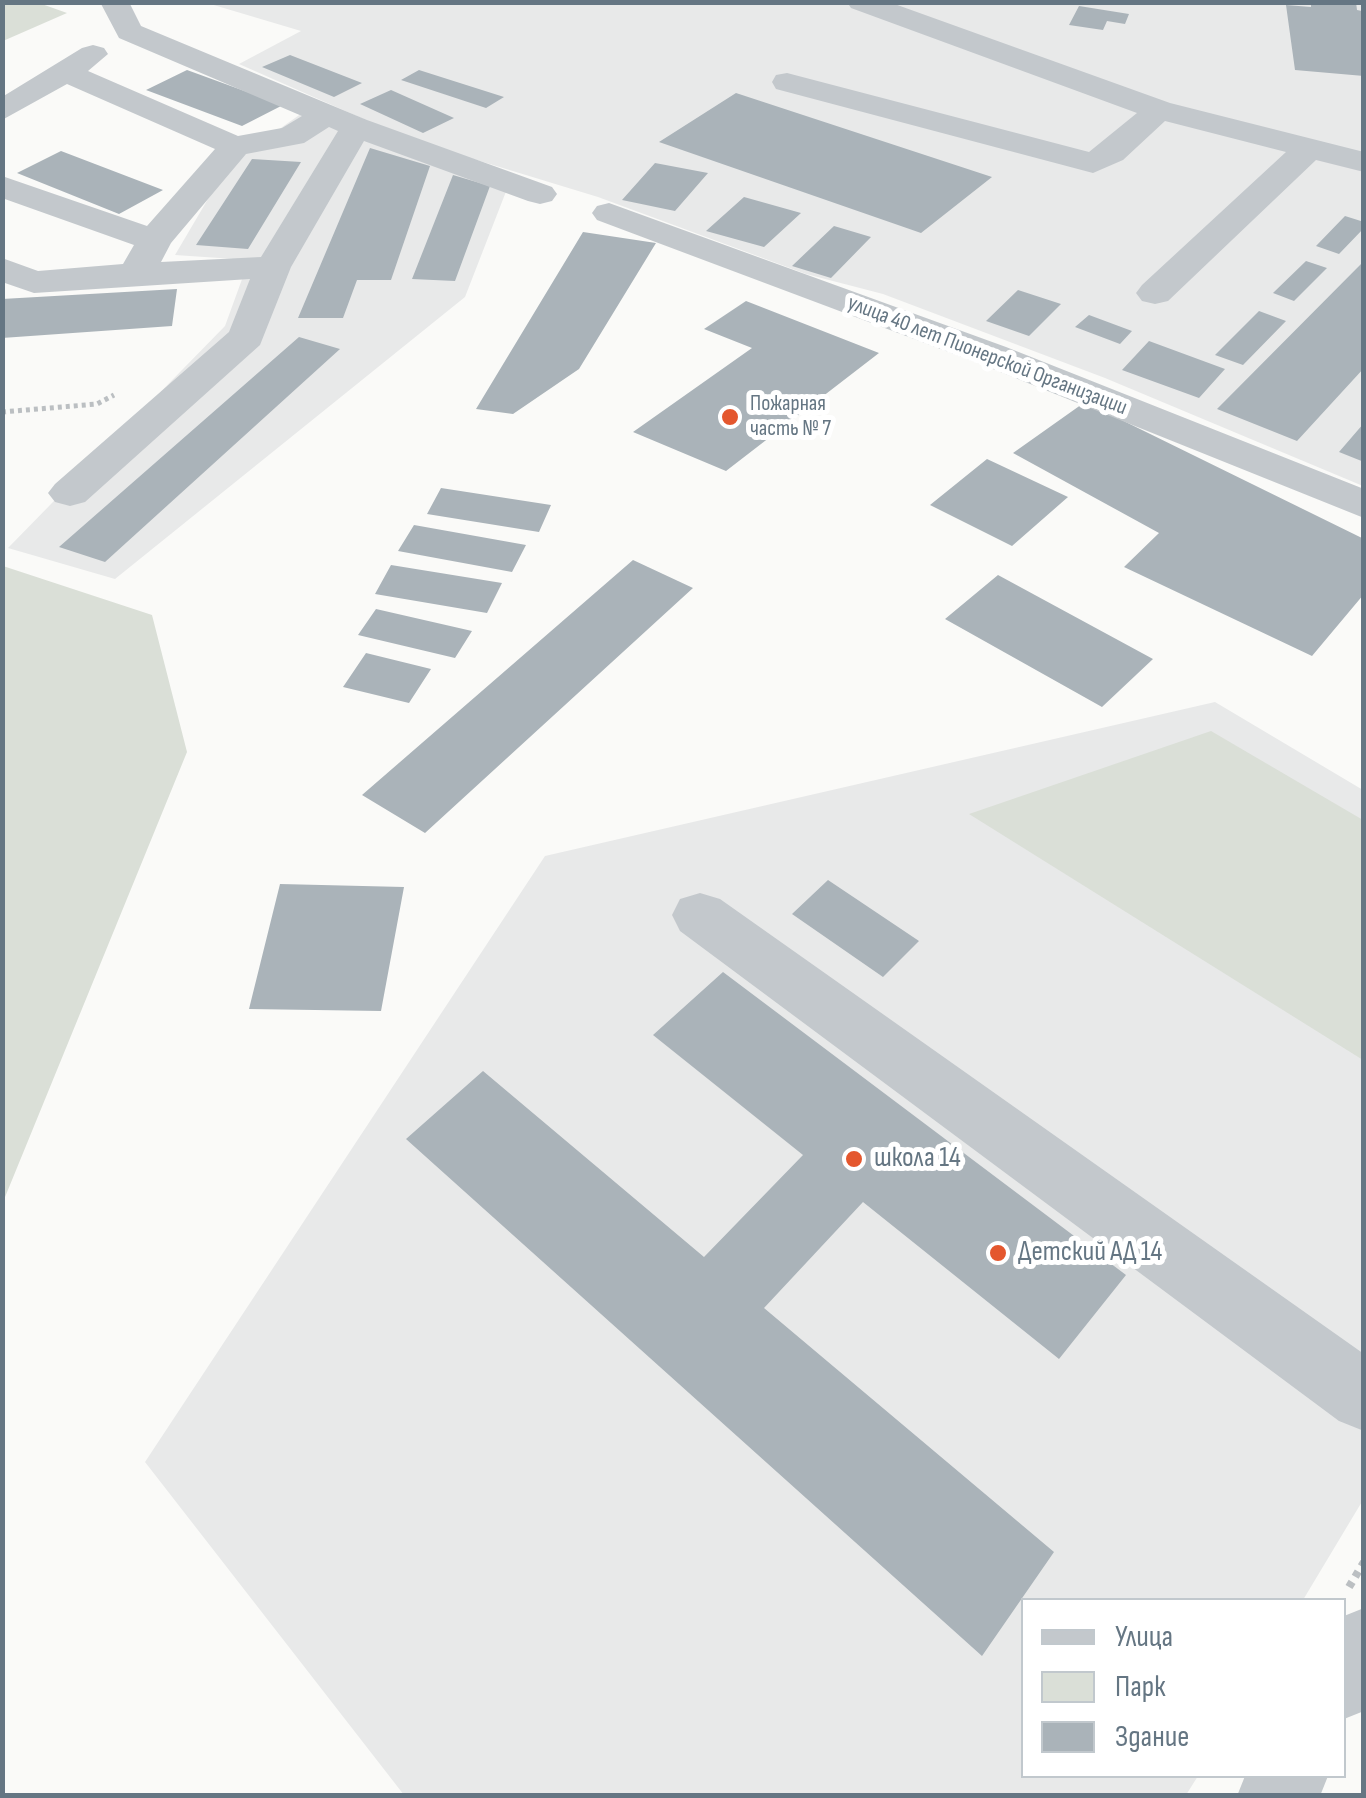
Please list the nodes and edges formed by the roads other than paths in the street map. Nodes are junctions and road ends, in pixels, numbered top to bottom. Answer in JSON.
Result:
{"nodes":[{"id":1,"x":114,"y":2,"type":"edge"},
{"id":2,"x":861,"y":2,"type":"edge"},
{"id":3,"x":128,"y":32,"type":"junction"},
{"id":4,"x":64,"y":72,"type":"junction"},
{"id":5,"x":787,"y":82,"type":"dead end"},
{"id":6,"x":1159,"y":110,"type":"junction"},
{"id":7,"x":2,"y":111,"type":"edge"},
{"id":8,"x":342,"y":120,"type":"junction"},
{"id":9,"x":234,"y":146,"type":"junction"},
{"id":10,"x":1310,"y":148,"type":"junction"},
{"id":11,"x":1364,"y":162,"type":"edge"},
{"id":12,"x":2,"y":186,"type":"edge"},
{"id":13,"x":540,"y":194,"type":"dead end"},
{"id":14,"x":609,"y":214,"type":"dead end"},
{"id":15,"x":154,"y":240,"type":"junction"},
{"id":16,"x":272,"y":267,"type":"junction"},
{"id":17,"x":2,"y":269,"type":"edge"},
{"id":18,"x":136,"y":274,"type":"junction"},
{"id":19,"x":1155,"y":293,"type":"dead end"},
{"id":20,"x":70,"y":493,"type":"dead end"},
{"id":21,"x":1364,"y":505,"type":"edge"},
{"id":22,"x":700,"y":915,"type":"dead end"},
{"id":23,"x":1364,"y":1396,"type":"edge"},
{"id":24,"x":1364,"y":1646,"type":"edge"},
{"id":25,"x":1346,"y":1677,"type":"edge"}],
"edges":[{"from":1,"to":3,"type":"street"},
{"from":2,"to":6,"type":"street"},
{"from":3,"to":4,"type":"street"},
{"from":3,"to":8,"type":"street"},
{"from":4,"to":7,"type":"street"},
{"from":4,"to":9,"type":"street"},
{"from":5,"to":6,"type":"street"},
{"from":6,"to":10,"type":"street"},
{"from":8,"to":9,"type":"street"},
{"from":8,"to":13,"type":"street"},
{"from":8,"to":16,"type":"street"},
{"from":9,"to":15,"type":"street"},
{"from":10,"to":11,"type":"street"},
{"from":10,"to":19,"type":"street"},
{"from":12,"to":15,"type":"street"},
{"from":14,"to":21,"type":"street","name":"улица 40 лет Пионерской Организации"},
{"from":15,"to":18,"type":"street"},
{"from":16,"to":18,"type":"street"},
{"from":16,"to":20,"type":"street"},
{"from":17,"to":18,"type":"street"},
{"from":22,"to":23,"type":"street"},
{"from":24,"to":25,"type":"street"}]}
